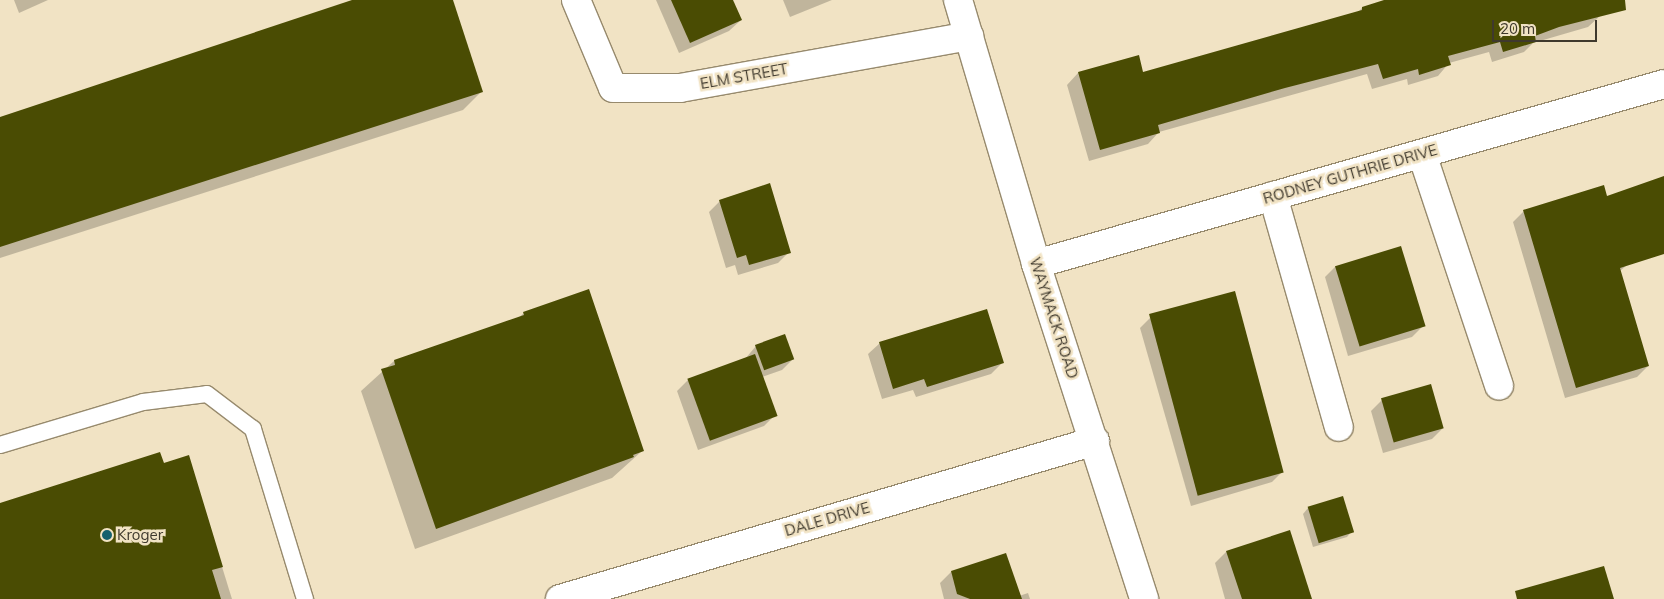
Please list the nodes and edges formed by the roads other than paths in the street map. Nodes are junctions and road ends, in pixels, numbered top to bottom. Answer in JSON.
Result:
{"nodes":[{"id":1,"x":576,"y":0,"type":"edge"},
{"id":2,"x":958,"y":0,"type":"edge"},
{"id":3,"x":969,"y":36,"type":"junction"},
{"id":4,"x":1664,"y":84,"type":"edge"},
{"id":5,"x":1422,"y":154,"type":"junction"},
{"id":6,"x":1273,"y":196,"type":"junction"},
{"id":7,"x":1036,"y":264,"type":"junction"},
{"id":8,"x":1499,"y":386,"type":"dead end"},
{"id":9,"x":1339,"y":428,"type":"dead end"},
{"id":10,"x":1095,"y":441,"type":"junction"},
{"id":11,"x":0,"y":445,"type":"edge"},
{"id":12,"x":305,"y":599,"type":"edge"},
{"id":13,"x":560,"y":599,"type":"edge"},
{"id":14,"x":1144,"y":599,"type":"edge"}],
"edges":[{"from":1,"to":3,"type":"street","name":"ELM STREET"},
{"from":2,"to":3,"type":"street","name":"WAYMACK ROAD"},
{"from":3,"to":7,"type":"street","name":"WAYMACK ROAD"},
{"from":4,"to":5,"type":"street","name":"RODNEY GUTHRIE DRIVE"},
{"from":5,"to":6,"type":"street","name":"RODNEY GUTHRIE DRIVE"},
{"from":5,"to":8,"type":"street"},
{"from":6,"to":7,"type":"street","name":"RODNEY GUTHRIE DRIVE"},
{"from":6,"to":9,"type":"street"},
{"from":7,"to":10,"type":"street","name":"WAYMACK ROAD"},
{"from":10,"to":13,"type":"street","name":"DALE DRIVE"},
{"from":10,"to":14,"type":"street","name":"WAYMACK ROAD"},
{"from":11,"to":12,"type":"lane"}]}
